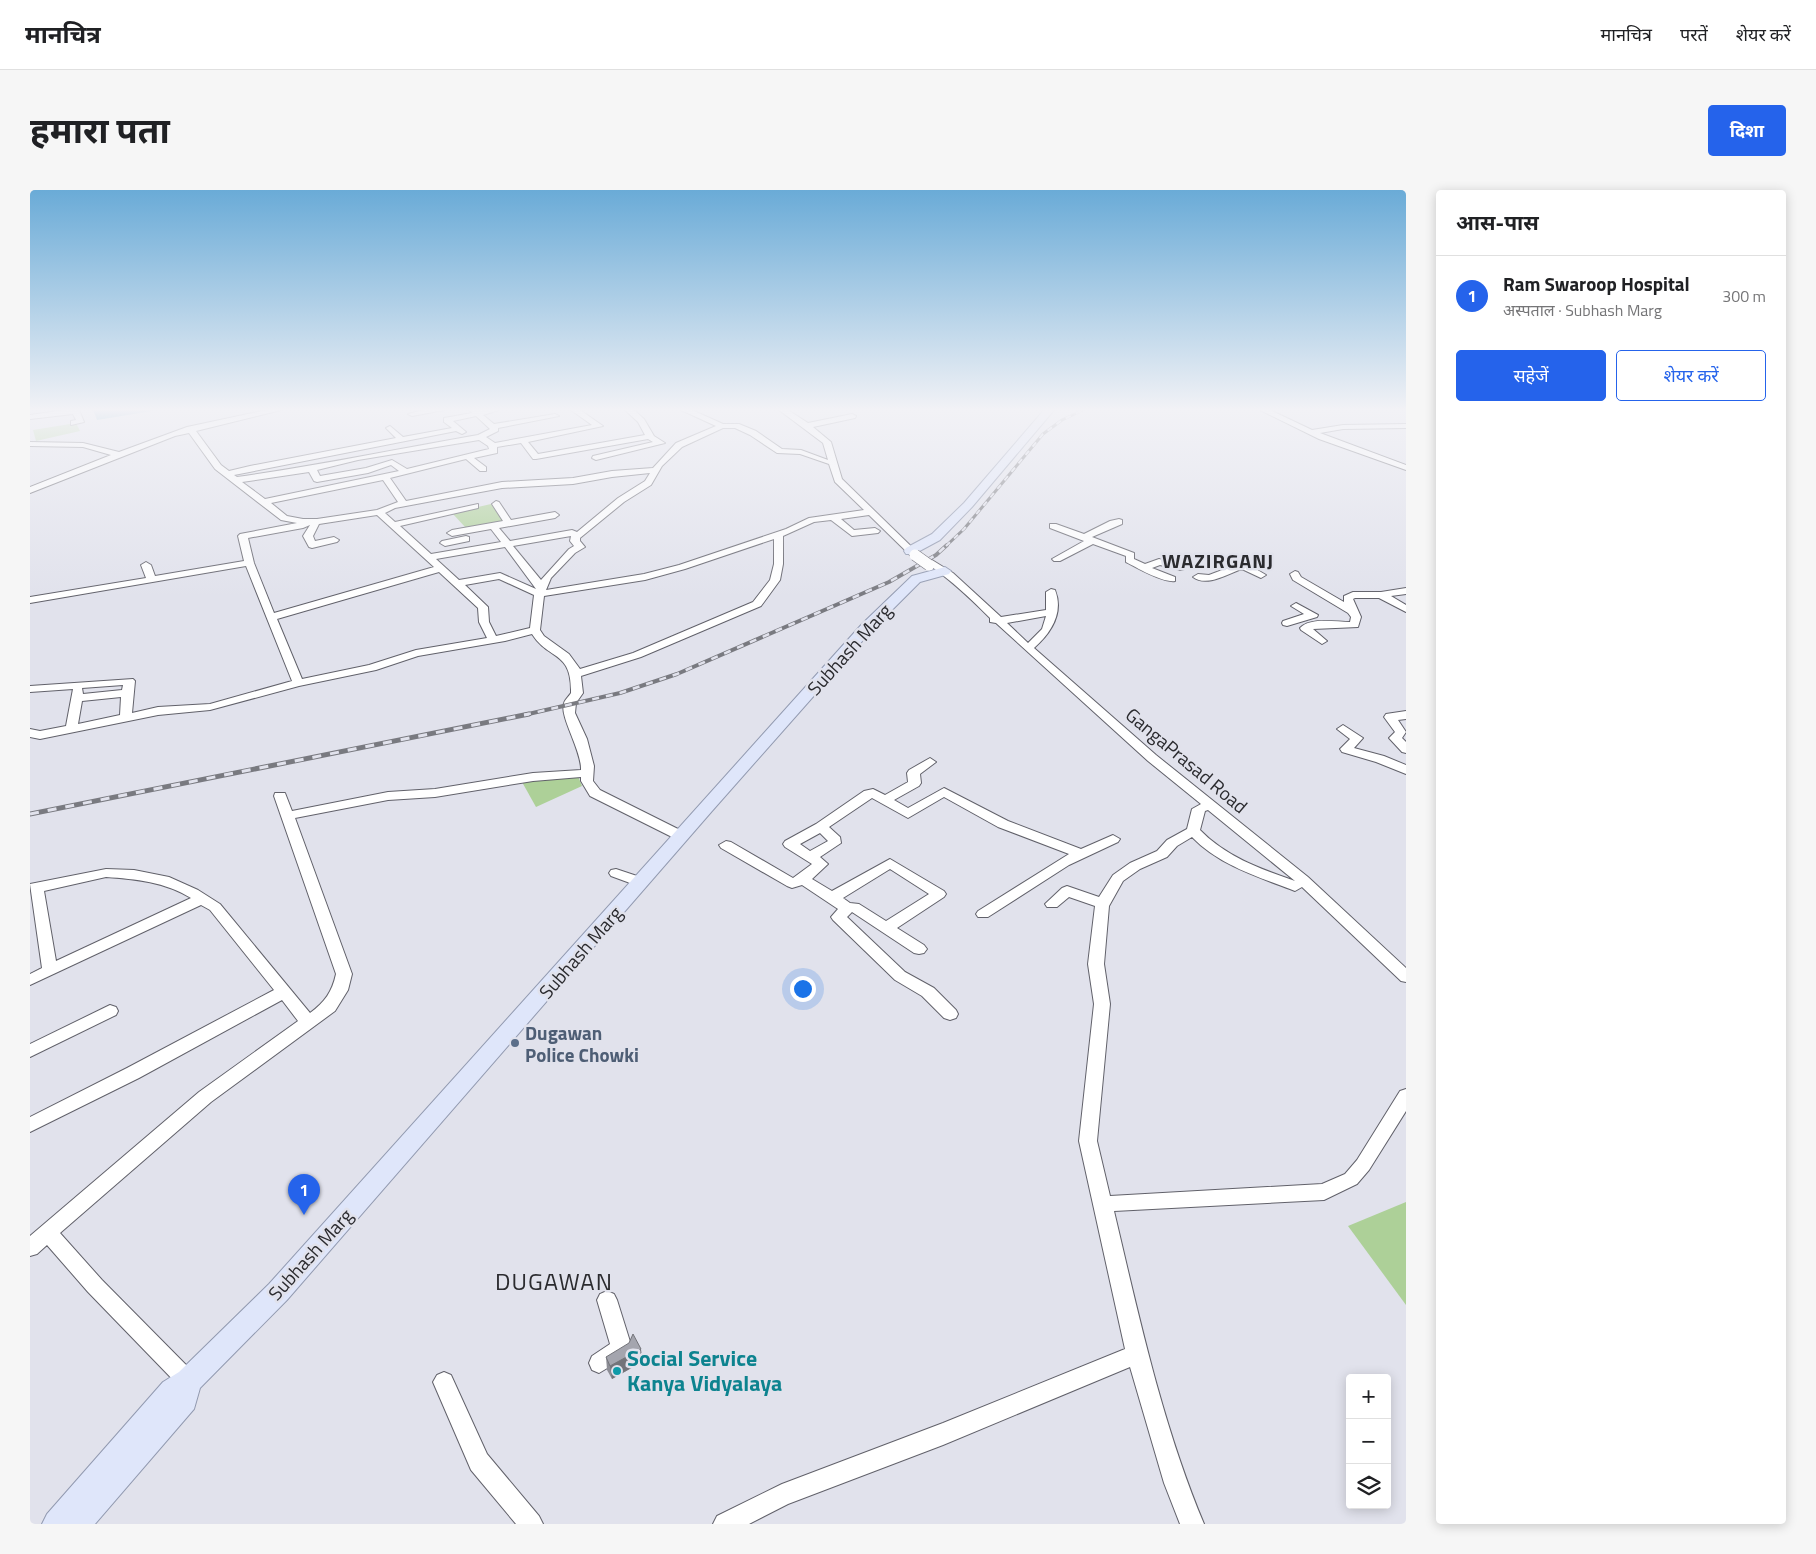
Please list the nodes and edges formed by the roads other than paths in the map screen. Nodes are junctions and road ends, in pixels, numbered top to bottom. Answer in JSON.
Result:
{"nodes":[{"id":1,"x":75,"y":472,"type":"edge"},
{"id":2,"x":225,"y":472,"type":"edge"},
{"id":3,"x":241,"y":472,"type":"edge"},
{"id":4,"x":279,"y":472,"type":"edge"},
{"id":5,"x":314,"y":472,"type":"edge"},
{"id":6,"x":355,"y":472,"type":"edge"},
{"id":7,"x":405,"y":472,"type":"edge"},
{"id":8,"x":632,"y":472,"type":"edge"},
{"id":9,"x":655,"y":472,"type":"edge"},
{"id":10,"x":836,"y":472,"type":"edge"},
{"id":11,"x":841,"y":472,"type":"edge"},
{"id":12,"x":996,"y":472,"type":"edge"},
{"id":13,"x":232,"y":477,"type":"junction"},
{"id":14,"x":385,"y":477,"type":"junction"},
{"id":15,"x":30,"y":490,"type":"edge"},
{"id":16,"x":264,"y":502,"type":"junction"},
{"id":17,"x":404,"y":504,"type":"junction"},
{"id":18,"x":496,"y":504,"type":"dead end"},
{"id":19,"x":475,"y":506,"type":"dead end"},
{"id":20,"x":379,"y":512,"type":"junction"},
{"id":21,"x":870,"y":512,"type":"junction"},
{"id":22,"x":556,"y":515,"type":"dead end"},
{"id":23,"x":833,"y":517,"type":"junction"},
{"id":24,"x":456,"y":522,"type":"junction"},
{"id":25,"x":1119,"y":522,"type":"dead end"},
{"id":26,"x":316,"y":523,"type":"junction"},
{"id":27,"x":509,"y":523,"type":"junction"},
{"id":28,"x":393,"y":525,"type":"junction"},
{"id":29,"x":1053,"y":526,"type":"dead end"},
{"id":30,"x":496,"y":529,"type":"junction"},
{"id":31,"x":874,"y":531,"type":"dead end"},
{"id":32,"x":452,"y":533,"type":"dead end"},
{"id":33,"x":778,"y":534,"type":"junction"},
{"id":34,"x":578,"y":535,"type":"junction"},
{"id":35,"x":334,"y":540,"type":"dead end"},
{"id":36,"x":1086,"y":542,"type":"junction"},
{"id":37,"x":445,"y":543,"type":"dead end"},
{"id":38,"x":508,"y":544,"type":"junction"},
{"id":39,"x":914,"y":552,"type":"junction"},
{"id":40,"x":430,"y":558,"type":"junction"},
{"id":41,"x":1057,"y":559,"type":"dead end"},
{"id":42,"x":1121,"y":560,"type":"dead end"},
{"id":43,"x":249,"y":563,"type":"junction"},
{"id":44,"x":146,"y":565,"type":"dead end"},
{"id":45,"x":1181,"y":567,"type":"dead end"},
{"id":46,"x":442,"y":568,"type":"junction"},
{"id":47,"x":937,"y":568,"type":"junction"},
{"id":48,"x":1144,"y":568,"type":"junction"},
{"id":49,"x":528,"y":570,"type":"junction"},
{"id":50,"x":1295,"y":574,"type":"dead end"},
{"id":51,"x":1261,"y":575,"type":"dead end"},
{"id":52,"x":500,"y":576,"type":"junction"},
{"id":53,"x":1198,"y":577,"type":"dead end"},
{"id":54,"x":1172,"y":579,"type":"dead end"},
{"id":55,"x":152,"y":580,"type":"junction"},
{"id":56,"x":458,"y":583,"type":"junction"},
{"id":57,"x":541,"y":591,"type":"junction"},
{"id":58,"x":1406,"y":591,"type":"edge"},
{"id":59,"x":1052,"y":592,"type":"dead end"},
{"id":60,"x":1381,"y":595,"type":"junction"},
{"id":61,"x":30,"y":600,"type":"edge"},
{"id":62,"x":1296,"y":606,"type":"dead end"},
{"id":63,"x":1406,"y":609,"type":"edge"},
{"id":64,"x":1352,"y":610,"type":"junction"},
{"id":65,"x":1052,"y":612,"type":"junction"},
{"id":66,"x":271,"y":617,"type":"junction"},
{"id":67,"x":1303,"y":618,"type":"junction"},
{"id":68,"x":999,"y":621,"type":"junction"},
{"id":69,"x":1288,"y":623,"type":"dead end"},
{"id":70,"x":1313,"y":625,"type":"junction"},
{"id":71,"x":535,"y":630,"type":"junction"},
{"id":72,"x":493,"y":640,"type":"junction"},
{"id":73,"x":1322,"y":641,"type":"dead end"},
{"id":74,"x":1028,"y":648,"type":"junction"},
{"id":75,"x":575,"y":674,"type":"junction"},
{"id":76,"x":298,"y":683,"type":"junction"},
{"id":77,"x":79,"y":685,"type":"junction"},
{"id":78,"x":30,"y":689,"type":"edge"},
{"id":79,"x":127,"y":693,"type":"junction"},
{"id":80,"x":76,"y":698,"type":"junction"},
{"id":81,"x":1406,"y":715,"type":"edge"},
{"id":82,"x":126,"y":718,"type":"junction"},
{"id":83,"x":71,"y":729,"type":"junction"},
{"id":84,"x":1343,"y":730,"type":"dead end"},
{"id":85,"x":30,"y":733,"type":"edge"},
{"id":86,"x":1406,"y":749,"type":"edge"},
{"id":87,"x":1406,"y":754,"type":"edge"},
{"id":88,"x":930,"y":762,"type":"dead end"},
{"id":89,"x":1406,"y":767,"type":"edge"},
{"id":90,"x":588,"y":773,"type":"junction"},
{"id":91,"x":280,"y":796,"type":"dead end"},
{"id":92,"x":886,"y":800,"type":"junction"},
{"id":93,"x":1210,"y":805,"type":"junction"},
{"id":94,"x":287,"y":816,"type":"junction"},
{"id":95,"x":821,"y":826,"type":"junction"},
{"id":96,"x":1193,"y":831,"type":"junction"},
{"id":97,"x":681,"y":836,"type":"junction"},
{"id":98,"x":1114,"y":839,"type":"dead end"},
{"id":99,"x":726,"y":845,"type":"dead end"},
{"id":100,"x":1081,"y":854,"type":"junction"},
{"id":101,"x":810,"y":857,"type":"junction"},
{"id":102,"x":616,"y":873,"type":"dead end"},
{"id":103,"x":803,"y":879,"type":"junction"},
{"id":104,"x":641,"y":882,"type":"junction"},
{"id":105,"x":1295,"y":886,"type":"dead end"},
{"id":106,"x":33,"y":888,"type":"edge"},
{"id":107,"x":201,"y":898,"type":"junction"},
{"id":108,"x":832,"y":898,"type":"junction"},
{"id":109,"x":1052,"y":904,"type":"dead end"},
{"id":110,"x":1103,"y":904,"type":"junction"},
{"id":111,"x":848,"y":908,"type":"junction"},
{"id":112,"x":982,"y":914,"type":"dead end"},
{"id":113,"x":886,"y":928,"type":"junction"},
{"id":114,"x":919,"y":949,"type":"dead end"},
{"id":115,"x":50,"y":971,"type":"junction"},
{"id":116,"x":1406,"y":977,"type":"edge"},
{"id":117,"x":30,"y":980,"type":"edge"},
{"id":118,"x":284,"y":992,"type":"junction"},
{"id":119,"x":110,"y":1011,"type":"dead end"},
{"id":120,"x":950,"y":1014,"type":"dead end"},
{"id":121,"x":308,"y":1022,"type":"junction"},
{"id":122,"x":30,"y":1051,"type":"edge"},
{"id":123,"x":1406,"y":1096,"type":"edge"},
{"id":124,"x":30,"y":1125,"type":"edge"},
{"id":125,"x":1104,"y":1204,"type":"junction"},
{"id":126,"x":47,"y":1232,"type":"junction"},
{"id":127,"x":30,"y":1248,"type":"edge"},
{"id":128,"x":606,"y":1300,"type":"dead end"},
{"id":129,"x":1137,"y":1354,"type":"junction"},
{"id":130,"x":599,"y":1363,"type":"dead end"},
{"id":131,"x":188,"y":1381,"type":"junction"},
{"id":132,"x":444,"y":1382,"type":"dead end"},
{"id":133,"x":58,"y":1524,"type":"edge"},
{"id":134,"x":76,"y":1524,"type":"edge"},
{"id":135,"x":531,"y":1524,"type":"edge"},
{"id":136,"x":725,"y":1524,"type":"edge"},
{"id":137,"x":1192,"y":1524,"type":"edge"}],
"edges":[{"from":1,"to":15,"type":"street"},
{"from":2,"to":13,"type":"street"},
{"from":3,"to":13,"type":"street"},
{"from":4,"to":13,"type":"street"},
{"from":5,"to":6,"type":"street"},
{"from":7,"to":14,"type":"street"},
{"from":8,"to":17,"type":"street"},
{"from":9,"to":34,"type":"street"},
{"from":10,"to":21,"type":"street"},
{"from":11,"to":39,"type":"street"},
{"from":12,"to":39,"type":"main road"},
{"from":13,"to":16,"type":"street"},
{"from":14,"to":16,"type":"street"},
{"from":14,"to":17,"type":"street"},
{"from":16,"to":26,"type":"street"},
{"from":17,"to":20,"type":"street"},
{"from":18,"to":27,"type":"street"},
{"from":19,"to":24,"type":"street"},
{"from":20,"to":26,"type":"street"},
{"from":20,"to":28,"type":"street"},
{"from":21,"to":23,"type":"street"},
{"from":21,"to":39,"type":"street"},
{"from":22,"to":27,"type":"street"},
{"from":23,"to":31,"type":"street"},
{"from":23,"to":33,"type":"street"},
{"from":24,"to":28,"type":"street"},
{"from":24,"to":30,"type":"street"},
{"from":24,"to":32,"type":"street"},
{"from":25,"to":36,"type":"street"},
{"from":26,"to":35,"type":"street"},
{"from":26,"to":43,"type":"street"},
{"from":27,"to":30,"type":"street"},
{"from":28,"to":40,"type":"street"},
{"from":29,"to":36,"type":"street"},
{"from":30,"to":37,"type":"street"},
{"from":30,"to":38,"type":"street"},
{"from":33,"to":57,"type":"street"},
{"from":33,"to":75,"type":"street"},
{"from":34,"to":38,"type":"street"},
{"from":34,"to":57,"type":"street"},
{"from":36,"to":41,"type":"street"},
{"from":36,"to":42,"type":"street"},
{"from":36,"to":48,"type":"street"},
{"from":38,"to":40,"type":"street"},
{"from":38,"to":49,"type":"street"},
{"from":39,"to":47,"type":"street","bridge":true},
{"from":40,"to":46,"type":"street"},
{"from":43,"to":55,"type":"street"},
{"from":43,"to":66,"type":"street"},
{"from":44,"to":55,"type":"street"},
{"from":45,"to":48,"type":"street"},
{"from":46,"to":56,"type":"street"},
{"from":46,"to":66,"type":"street"},
{"from":47,"to":68,"type":"street","name":"GangaPrasad Road"},
{"from":47,"to":97,"type":"main road","name":"Subhash Marg"},
{"from":48,"to":54,"type":"street"},
{"from":49,"to":52,"type":"street"},
{"from":49,"to":57,"type":"street"},
{"from":50,"to":64,"type":"street"},
{"from":51,"to":53,"type":"street"},
{"from":52,"to":56,"type":"street"},
{"from":52,"to":57,"type":"street"},
{"from":55,"to":61,"type":"street"},
{"from":56,"to":72,"type":"street"},
{"from":57,"to":71,"type":"street"},
{"from":58,"to":60,"type":"street"},
{"from":59,"to":65,"type":"street"},
{"from":60,"to":63,"type":"street"},
{"from":60,"to":64,"type":"street"},
{"from":62,"to":67,"type":"street"},
{"from":64,"to":70,"type":"street"},
{"from":65,"to":68,"type":"street"},
{"from":65,"to":74,"type":"street"},
{"from":66,"to":76,"type":"street"},
{"from":67,"to":69,"type":"street"},
{"from":67,"to":70,"type":"street"},
{"from":68,"to":74,"type":"street","name":"GangaPrasad Road"},
{"from":70,"to":73,"type":"street"},
{"from":71,"to":72,"type":"street"},
{"from":71,"to":75,"type":"street"},
{"from":72,"to":76,"type":"street"},
{"from":74,"to":93,"type":"street","name":"GangaPrasad Road"},
{"from":75,"to":90,"type":"street"},
{"from":76,"to":82,"type":"street"},
{"from":77,"to":78,"type":"street"},
{"from":77,"to":79,"type":"street"},
{"from":77,"to":80,"type":"street"},
{"from":79,"to":80,"type":"street"},
{"from":79,"to":82,"type":"street"},
{"from":80,"to":83,"type":"street"},
{"from":81,"to":86,"type":"street"},
{"from":82,"to":83,"type":"street"},
{"from":83,"to":85,"type":"street"},
{"from":84,"to":89,"type":"street"},
{"from":87,"to":89,"type":"street"},
{"from":88,"to":92,"type":"street"},
{"from":90,"to":94,"type":"street"},
{"from":90,"to":97,"type":"street"},
{"from":91,"to":94,"type":"street"},
{"from":92,"to":95,"type":"street"},
{"from":92,"to":100,"type":"street"},
{"from":93,"to":96,"type":"street"},
{"from":93,"to":116,"type":"street","name":"GangaPrasad Road"},
{"from":94,"to":121,"type":"street"},
{"from":95,"to":101,"type":"street"},
{"from":95,"to":101,"type":"street"},
{"from":96,"to":105,"type":"street"},
{"from":96,"to":110,"type":"street"},
{"from":97,"to":104,"type":"main road","name":"Subhash Marg"},
{"from":98,"to":100,"type":"street"},
{"from":99,"to":103,"type":"street"},
{"from":100,"to":112,"type":"street"},
{"from":101,"to":103,"type":"street"},
{"from":102,"to":104,"type":"street"},
{"from":103,"to":108,"type":"street"},
{"from":104,"to":131,"type":"main road","name":"Subhash Marg"},
{"from":106,"to":107,"type":"street"},
{"from":106,"to":115,"type":"street"},
{"from":107,"to":115,"type":"street"},
{"from":107,"to":118,"type":"street"},
{"from":108,"to":111,"type":"street"},
{"from":108,"to":113,"type":"street"},
{"from":109,"to":110,"type":"street"},
{"from":110,"to":125,"type":"street"},
{"from":111,"to":113,"type":"street"},
{"from":111,"to":120,"type":"street"},
{"from":113,"to":114,"type":"street"},
{"from":115,"to":117,"type":"street"},
{"from":118,"to":121,"type":"street"},
{"from":118,"to":124,"type":"street"},
{"from":119,"to":122,"type":"street"},
{"from":121,"to":126,"type":"street"},
{"from":123,"to":125,"type":"street"},
{"from":125,"to":129,"type":"street"},
{"from":126,"to":127,"type":"street"},
{"from":126,"to":131,"type":"street"},
{"from":128,"to":130,"type":"street"},
{"from":129,"to":136,"type":"street"},
{"from":129,"to":137,"type":"street"},
{"from":131,"to":133,"type":"main road"},
{"from":131,"to":134,"type":"main road","name":"Subhash Marg"},
{"from":132,"to":135,"type":"street"}]}
